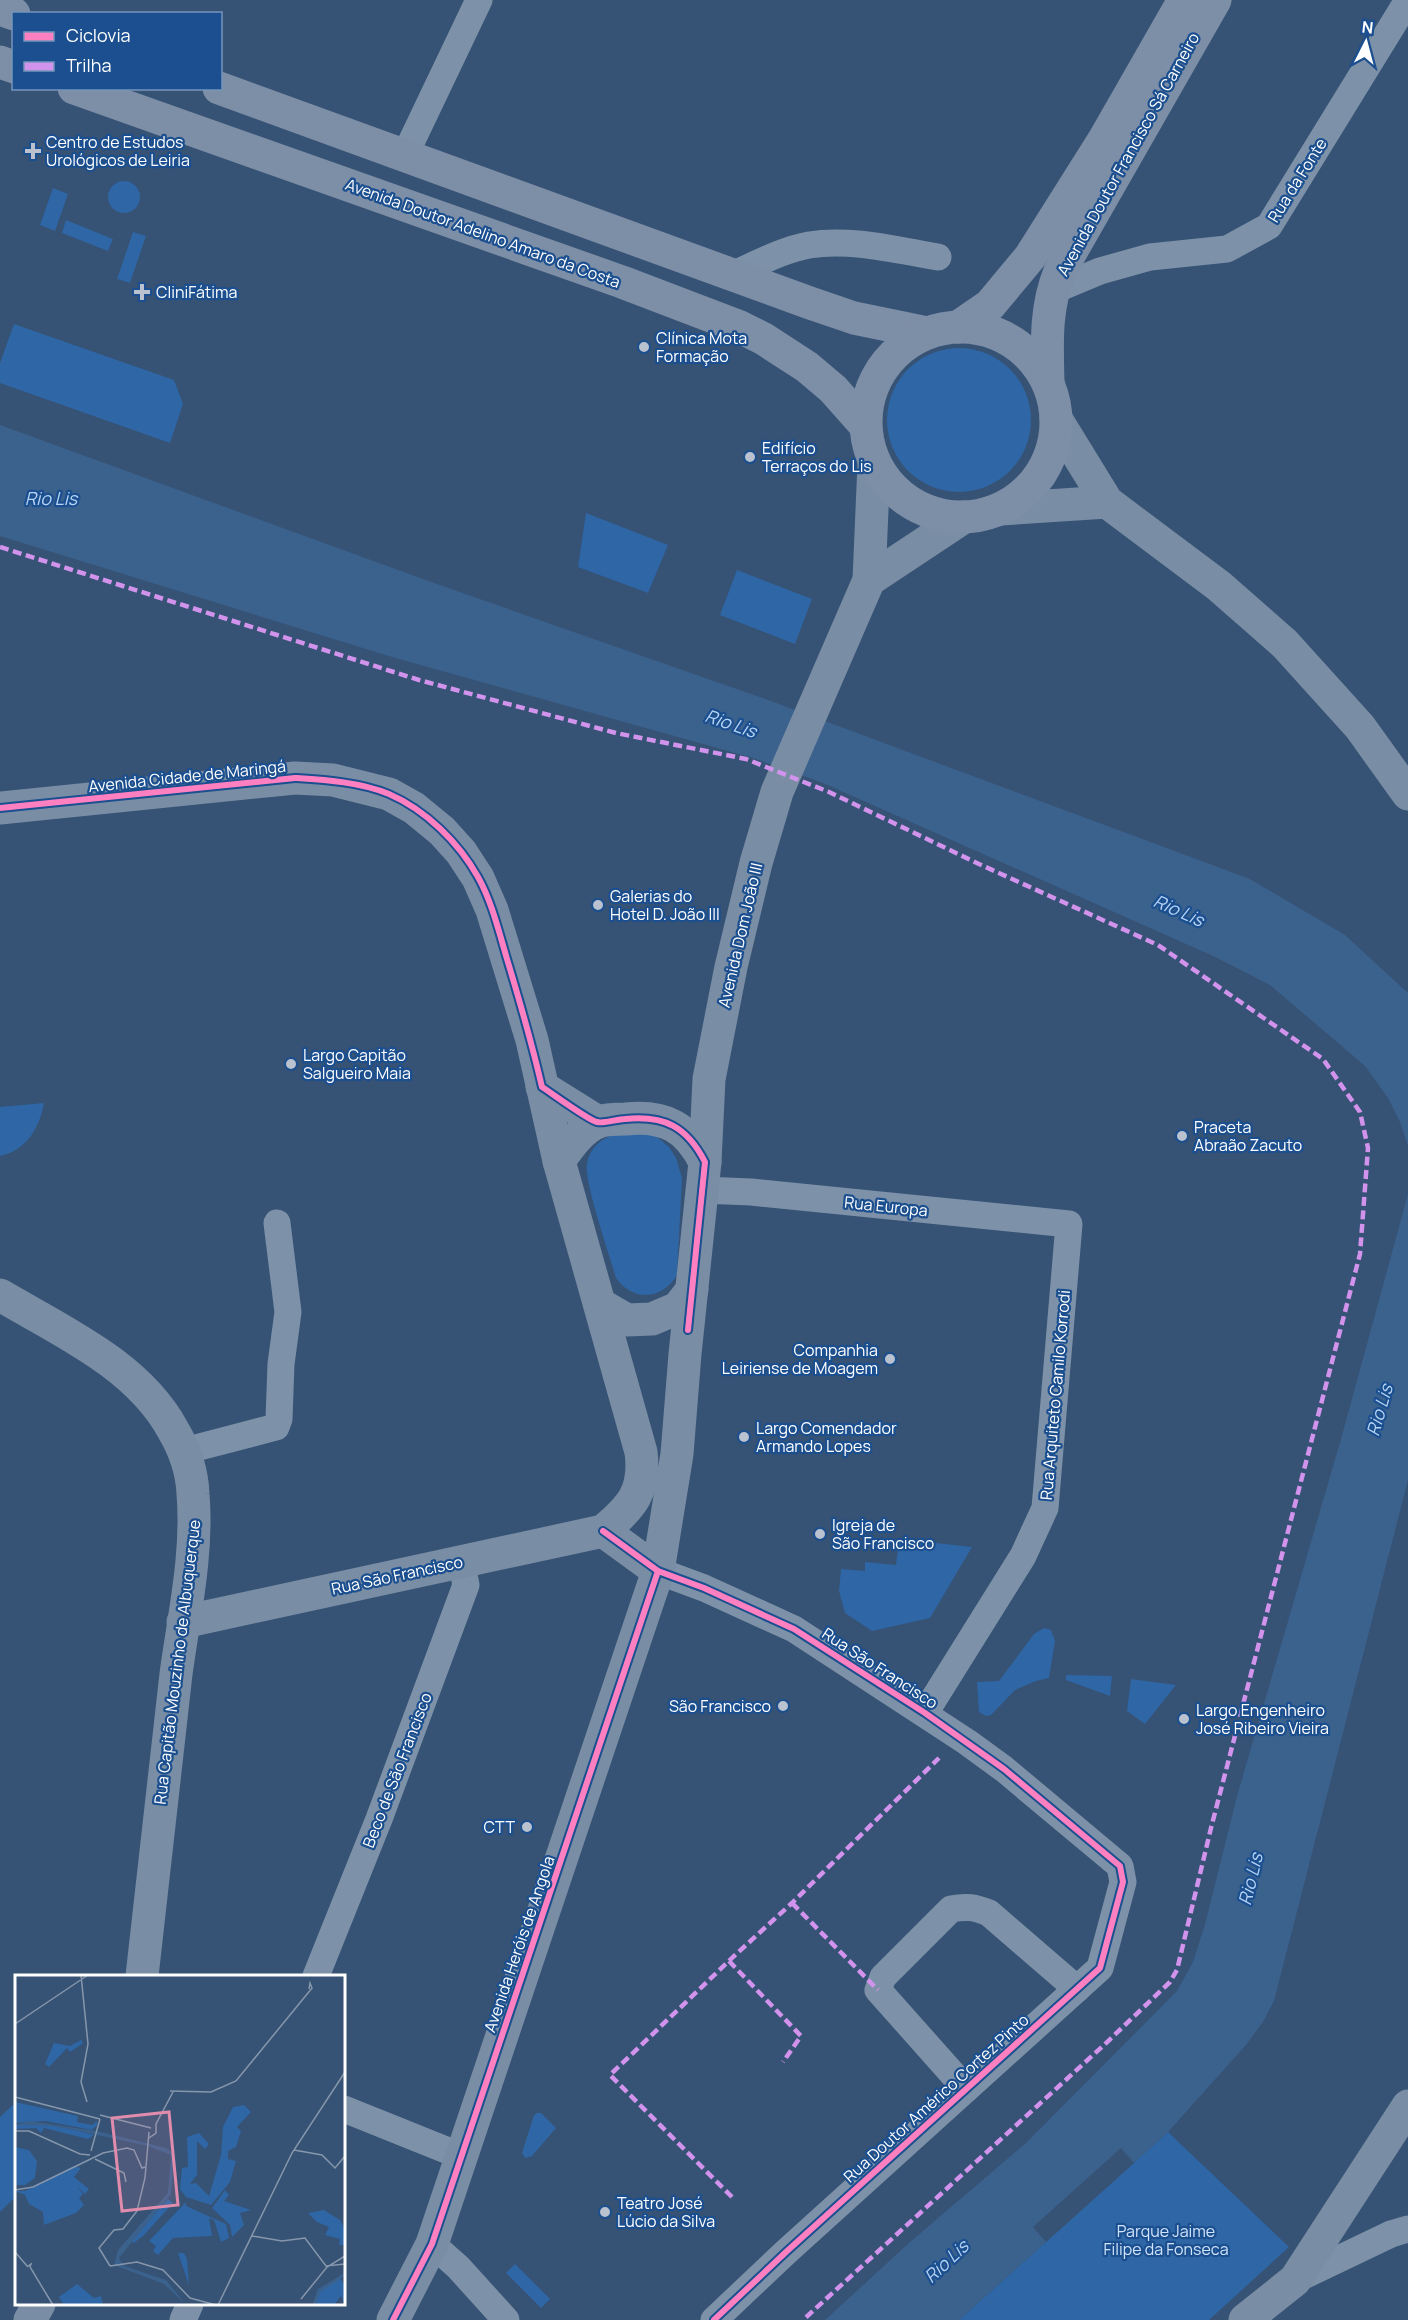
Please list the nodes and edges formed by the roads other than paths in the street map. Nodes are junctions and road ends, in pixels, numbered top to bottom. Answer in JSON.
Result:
{"nodes":[{"id":1,"x":479,"y":0,"type":"edge"},
{"id":2,"x":1184,"y":0,"type":"edge"},
{"id":3,"x":1215,"y":0,"type":"edge"},
{"id":4,"x":1408,"y":0,"type":"edge"},
{"id":5,"x":222,"y":89,"type":"edge"},
{"id":6,"x":80,"y":90,"type":"edge"},
{"id":7,"x":405,"y":155,"type":"junction"},
{"id":8,"x":938,"y":257,"type":"dead end"},
{"id":9,"x":732,"y":275,"type":"junction"},
{"id":10,"x":1052,"y":291,"type":"junction"},
{"id":11,"x":942,"y":330,"type":"junction"},
{"id":12,"x":1048,"y":382,"type":"junction"},
{"id":13,"x":1056,"y":419,"type":"junction"},
{"id":14,"x":865,"y":425,"type":"junction"},
{"id":15,"x":874,"y":463,"type":"junction"},
{"id":16,"x":1107,"y":502,"type":"junction"},
{"id":17,"x":1001,"y":508,"type":"junction"},
{"id":18,"x":964,"y":518,"type":"junction"},
{"id":19,"x":868,"y":580,"type":"junction"},
{"id":20,"x":1408,"y":794,"type":"edge"},
{"id":21,"x":0,"y":808,"type":"edge"},
{"id":22,"x":709,"y":1079,"type":"junction"},
{"id":23,"x":542,"y":1087,"type":"junction"},
{"id":24,"x":663,"y":1120,"type":"junction"},
{"id":25,"x":598,"y":1122,"type":"junction"},
{"id":26,"x":559,"y":1161,"type":"junction"},
{"id":27,"x":704,"y":1176,"type":"junction"},
{"id":28,"x":277,"y":1223,"type":"dead end"},
{"id":29,"x":1069,"y":1224,"type":"joint"},
{"id":30,"x":692,"y":1290,"type":"junction"},
{"id":31,"x":0,"y":1294,"type":"edge"},
{"id":32,"x":601,"y":1305,"type":"junction"},
{"id":33,"x":184,"y":1451,"type":"junction"},
{"id":34,"x":603,"y":1531,"type":"junction"},
{"id":35,"x":461,"y":1561,"type":"junction"},
{"id":36,"x":658,"y":1571,"type":"junction"},
{"id":37,"x":183,"y":1622,"type":"junction"},
{"id":38,"x":925,"y":1713,"type":"junction"},
{"id":39,"x":1120,"y":1866,"type":"joint"},
{"id":40,"x":142,"y":1975,"type":"edge"},
{"id":41,"x":317,"y":1975,"type":"edge"},
{"id":42,"x":1077,"y":1989,"type":"junction"},
{"id":43,"x":966,"y":2089,"type":"junction"},
{"id":44,"x":1408,"y":2106,"type":"edge"},
{"id":45,"x":345,"y":2109,"type":"edge"},
{"id":46,"x":461,"y":2156,"type":"junction"},
{"id":47,"x":1408,"y":2229,"type":"edge"},
{"id":48,"x":432,"y":2244,"type":"junction"},
{"id":49,"x":1295,"y":2280,"type":"junction"},
{"id":50,"x":38,"y":2305,"type":"edge"},
{"id":51,"x":190,"y":2305,"type":"edge"},
{"id":52,"x":30,"y":2320,"type":"edge"},
{"id":53,"x":183,"y":2320,"type":"edge"},
{"id":54,"x":393,"y":2320,"type":"edge"},
{"id":55,"x":506,"y":2320,"type":"edge"},
{"id":56,"x":714,"y":2320,"type":"edge"},
{"id":57,"x":1245,"y":2320,"type":"edge"}],
"edges":[{"from":1,"to":7,"type":"street"},
{"from":2,"to":11,"type":"main road","name":"Avenida Doutor Francisco Sá Carneiro"},
{"from":3,"to":10,"type":"main road","name":"Avenida Doutor Francisco Sá Carneiro"},
{"from":4,"to":10,"type":"street","name":"Rua da Fonte"},
{"from":5,"to":7,"type":"main road"},
{"from":6,"to":14,"type":"main road","name":"Avenida Doutor Adelino Amaro da Costa"},
{"from":7,"to":9,"type":"main road"},
{"from":8,"to":9,"type":"street"},
{"from":9,"to":11,"type":"main road"},
{"from":10,"to":12,"type":"main road","name":"Avenida Doutor Francisco Sá Carneiro"},
{"from":11,"to":12,"type":"main road"},
{"from":11,"to":14,"type":"main road"},
{"from":12,"to":13,"type":"main road"},
{"from":13,"to":16,"type":"main road"},
{"from":13,"to":17,"type":"main road"},
{"from":14,"to":15,"type":"main road"},
{"from":15,"to":18,"type":"main road"},
{"from":15,"to":19,"type":"main road"},
{"from":16,"to":17,"type":"main road"},
{"from":16,"to":20,"type":"main road"},
{"from":17,"to":18,"type":"main road"},
{"from":18,"to":19,"type":"main road"},
{"from":19,"to":22,"type":"main road","name":"Avenida Dom João III"},
{"from":21,"to":23,"type":"main road","name":"Avenida Cidade de Maringá"},
{"from":22,"to":24,"type":"main road"},
{"from":22,"to":27,"type":"main road","name":"Avenida Dom João III"},
{"from":23,"to":25,"type":"main road"},
{"from":23,"to":26,"type":"main road","name":"Avenida Cidade de Maringá"},
{"from":24,"to":25,"type":"main road"},
{"from":24,"to":27,"type":"main road"},
{"from":25,"to":26,"type":"main road"},
{"from":26,"to":32,"type":"main road","name":"Avenida Cidade de Maringá"},
{"from":27,"to":29,"type":"street","name":"Rua Europa"},
{"from":27,"to":30,"type":"main road"},
{"from":28,"to":33,"type":"street"},
{"from":29,"to":38,"type":"street","name":"Rua Arquiteto Camilo Korrodi"},
{"from":30,"to":32,"type":"main road"},
{"from":30,"to":36,"type":"main road"},
{"from":31,"to":33,"type":"main road","name":"Rua Capitão Mouzinho de Albuquerque"},
{"from":32,"to":34,"type":"main road","name":"Avenida Cidade de Maringá"},
{"from":33,"to":37,"type":"main road","name":"Rua Capitão Mouzinho de Albuquerque"},
{"from":34,"to":35,"type":"main road","name":"Rua São Francisco"},
{"from":34,"to":36,"type":"main road","name":"Rua São Francisco"},
{"from":35,"to":37,"type":"main road","name":"Rua São Francisco"},
{"from":35,"to":41,"type":"street","name":"Beco de São Francisco"},
{"from":36,"to":38,"type":"street","name":"Rua São Francisco"},
{"from":36,"to":46,"type":"main road","name":"Avenida Heróis de Angola"},
{"from":37,"to":40,"type":"main road","name":"Rua Capitão Mouzinho de Albuquerque"},
{"from":38,"to":39,"type":"street","name":"Rua São Francisco"},
{"from":39,"to":42,"type":"street","name":"Rua Doutor Américo Cortez Pinto"},
{"from":42,"to":43,"type":"street","name":"Rua Doutor Américo Cortez Pinto"},
{"from":42,"to":43,"type":"street"},
{"from":43,"to":56,"type":"street","name":"Rua Doutor Américo Cortez Pinto"},
{"from":44,"to":49,"type":"main road"},
{"from":45,"to":46,"type":"street"},
{"from":46,"to":48,"type":"main road","name":"Avenida Heróis de Angola"},
{"from":47,"to":49,"type":"street"},
{"from":48,"to":54,"type":"main road","name":"Avenida Heróis de Angola"},
{"from":48,"to":55,"type":"street"},
{"from":49,"to":57,"type":"main road"},
{"from":50,"to":52,"type":"main road"},
{"from":51,"to":53,"type":"street"}]}
